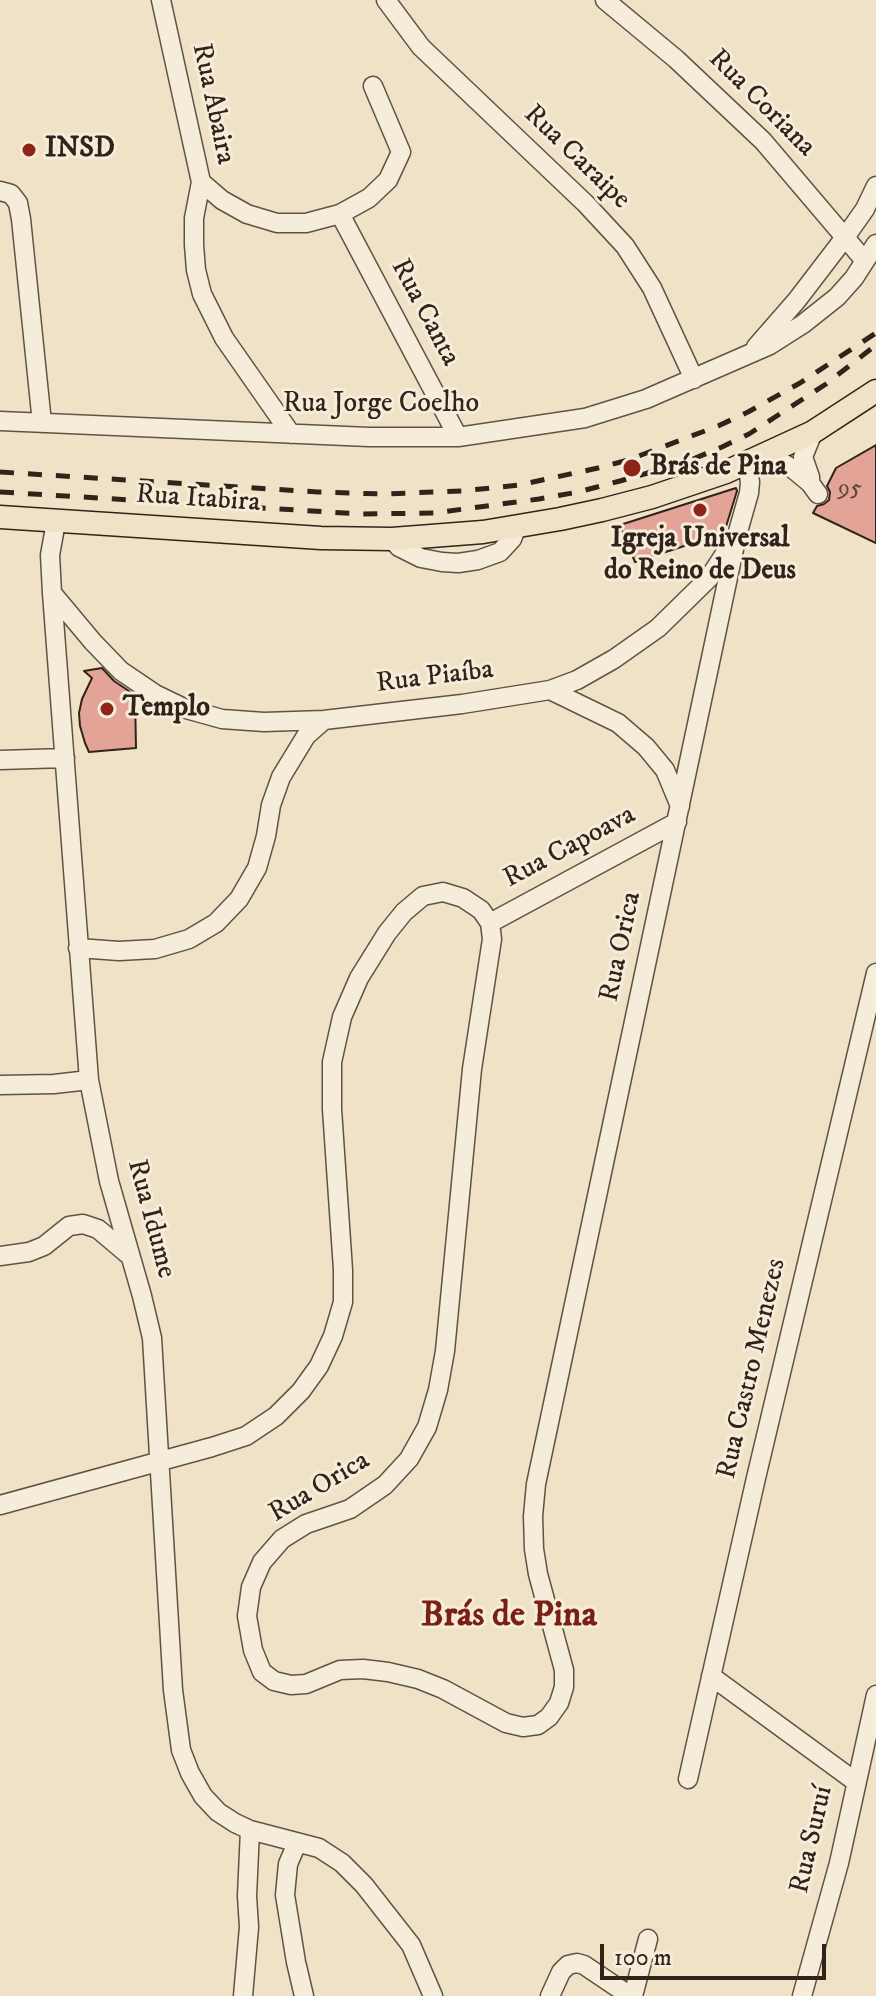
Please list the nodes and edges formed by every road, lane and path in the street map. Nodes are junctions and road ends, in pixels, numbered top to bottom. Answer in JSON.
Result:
{"nodes":[{"id":1,"x":161,"y":0,"type":"edge"},
{"id":2,"x":386,"y":0,"type":"edge"},
{"id":3,"x":605,"y":0,"type":"edge"},
{"id":4,"x":373,"y":86,"type":"dead end"},
{"id":5,"x":201,"y":182,"type":"junction"},
{"id":6,"x":876,"y":186,"type":"edge"},
{"id":7,"x":0,"y":191,"type":"edge"},
{"id":8,"x":340,"y":214,"type":"junction"},
{"id":9,"x":846,"y":236,"type":"junction"},
{"id":10,"x":876,"y":244,"type":"edge"},
{"id":11,"x":865,"y":261,"type":"junction"},
{"id":12,"x":749,"y":355,"type":"junction"},
{"id":13,"x":694,"y":379,"type":"junction"},
{"id":14,"x":876,"y":391,"type":"edge"},
{"id":15,"x":0,"y":421,"type":"edge"},
{"id":16,"x":42,"y":423,"type":"junction"},
{"id":17,"x":813,"y":432,"type":"junction"},
{"id":18,"x":291,"y":434,"type":"junction"},
{"id":19,"x":458,"y":437,"type":"junction"},
{"id":20,"x":757,"y":459,"type":"junction"},
{"id":21,"x":0,"y":517,"type":"edge"},
{"id":22,"x":56,"y":522,"type":"junction"},
{"id":23,"x":737,"y":535,"type":"junction"},
{"id":24,"x":52,"y":593,"type":"junction"},
{"id":25,"x":550,"y":690,"type":"junction"},
{"id":26,"x":324,"y":720,"type":"junction"},
{"id":27,"x":65,"y":758,"type":"junction"},
{"id":28,"x":0,"y":760,"type":"edge"},
{"id":29,"x":679,"y":814,"type":"junction"},
{"id":30,"x":490,"y":923,"type":"junction"},
{"id":31,"x":78,"y":948,"type":"junction"},
{"id":32,"x":876,"y":973,"type":"edge"},
{"id":33,"x":89,"y":1080,"type":"junction"},
{"id":34,"x":0,"y":1085,"type":"edge"},
{"id":35,"x":0,"y":1256,"type":"edge"},
{"id":36,"x":130,"y":1256,"type":"junction"},
{"id":37,"x":160,"y":1461,"type":"junction"},
{"id":38,"x":0,"y":1505,"type":"edge"},
{"id":39,"x":711,"y":1676,"type":"junction"},
{"id":40,"x":876,"y":1695,"type":"edge"},
{"id":41,"x":688,"y":1779,"type":"dead end"},
{"id":42,"x":856,"y":1782,"type":"junction"},
{"id":43,"x":250,"y":1830,"type":"junction"},
{"id":44,"x":297,"y":1843,"type":"junction"},
{"id":45,"x":648,"y":1939,"type":"dead end"},
{"id":46,"x":243,"y":1996,"type":"edge"},
{"id":47,"x":304,"y":1996,"type":"edge"},
{"id":48,"x":433,"y":1996,"type":"edge"},
{"id":49,"x":550,"y":1996,"type":"edge"},
{"id":50,"x":632,"y":1996,"type":"edge"},
{"id":51,"x":802,"y":1996,"type":"edge"}],
"edges":[{"from":1,"to":5,"type":"street","name":"Rua Abaira"},
{"from":2,"to":13,"type":"street","name":"Rua Caraipe"},
{"from":3,"to":9,"type":"street","name":"Rua Coriana"},
{"from":4,"to":8,"type":"street"},
{"from":5,"to":8,"type":"street"},
{"from":5,"to":18,"type":"street","name":"Rua Abaira"},
{"from":6,"to":9,"type":"street"},
{"from":7,"to":16,"type":"street"},
{"from":8,"to":19,"type":"street","name":"Rua Canta"},
{"from":9,"to":11,"type":"street","name":"Rua Coriana"},
{"from":9,"to":12,"type":"street"},
{"from":10,"to":11,"type":"street","name":"Rua Jorge Coelho"},
{"from":11,"to":12,"type":"street","name":"Rua Jorge Coelho"},
{"from":12,"to":13,"type":"street","name":"Rua Jorge Coelho"},
{"from":13,"to":19,"type":"street","name":"Rua Jorge Coelho"},
{"from":14,"to":17,"type":"main road","name":"Rua Itabira"},
{"from":15,"to":16,"type":"street","name":"Rua Jorge Coelho"},
{"from":16,"to":18,"type":"street","name":"Rua Jorge Coelho"},
{"from":17,"to":20,"type":"main road","name":"Rua Itabira"},
{"from":17,"to":20,"type":"street"},
{"from":18,"to":19,"type":"street","name":"Rua Jorge Coelho"},
{"from":20,"to":22,"type":"main road","name":"Rua Itabira"},
{"from":20,"to":23,"type":"street","name":"Rua Piaíba"},
{"from":21,"to":22,"type":"main road","name":"Rua Itabira"},
{"from":22,"to":24,"type":"street","name":"Rua Idume"},
{"from":23,"to":25,"type":"street","name":"Rua Piaíba"},
{"from":23,"to":29,"type":"street","name":"Rua Orica"},
{"from":24,"to":26,"type":"street","name":"Rua Piaíba"},
{"from":24,"to":27,"type":"street","name":"Rua Idume"},
{"from":25,"to":26,"type":"street","name":"Rua Piaíba"},
{"from":25,"to":29,"type":"street"},
{"from":26,"to":31,"type":"street"},
{"from":27,"to":28,"type":"street"},
{"from":27,"to":31,"type":"street","name":"Rua Idume"},
{"from":29,"to":30,"type":"street","name":"Rua Capoava"},
{"from":29,"to":30,"type":"street","name":"Rua Orica"},
{"from":30,"to":37,"type":"street"},
{"from":31,"to":33,"type":"street","name":"Rua Idume"},
{"from":32,"to":39,"type":"street","name":"Rua Castro Menezes"},
{"from":33,"to":34,"type":"street"},
{"from":33,"to":36,"type":"street","name":"Rua Idume"},
{"from":35,"to":36,"type":"street"},
{"from":36,"to":37,"type":"street","name":"Rua Idume"},
{"from":37,"to":38,"type":"street"},
{"from":37,"to":43,"type":"street","name":"Rua Idume"},
{"from":39,"to":41,"type":"street","name":"Rua Castro Menezes"},
{"from":39,"to":42,"type":"street"},
{"from":40,"to":42,"type":"street","name":"Rua Suruí"},
{"from":42,"to":51,"type":"street","name":"Rua Suruí"},
{"from":43,"to":44,"type":"street","name":"Rua Idume"},
{"from":43,"to":46,"type":"street"},
{"from":44,"to":47,"type":"street"},
{"from":44,"to":48,"type":"street","name":"Rua Idume"},
{"from":45,"to":50,"type":"street"},
{"from":49,"to":50,"type":"street"}]}
